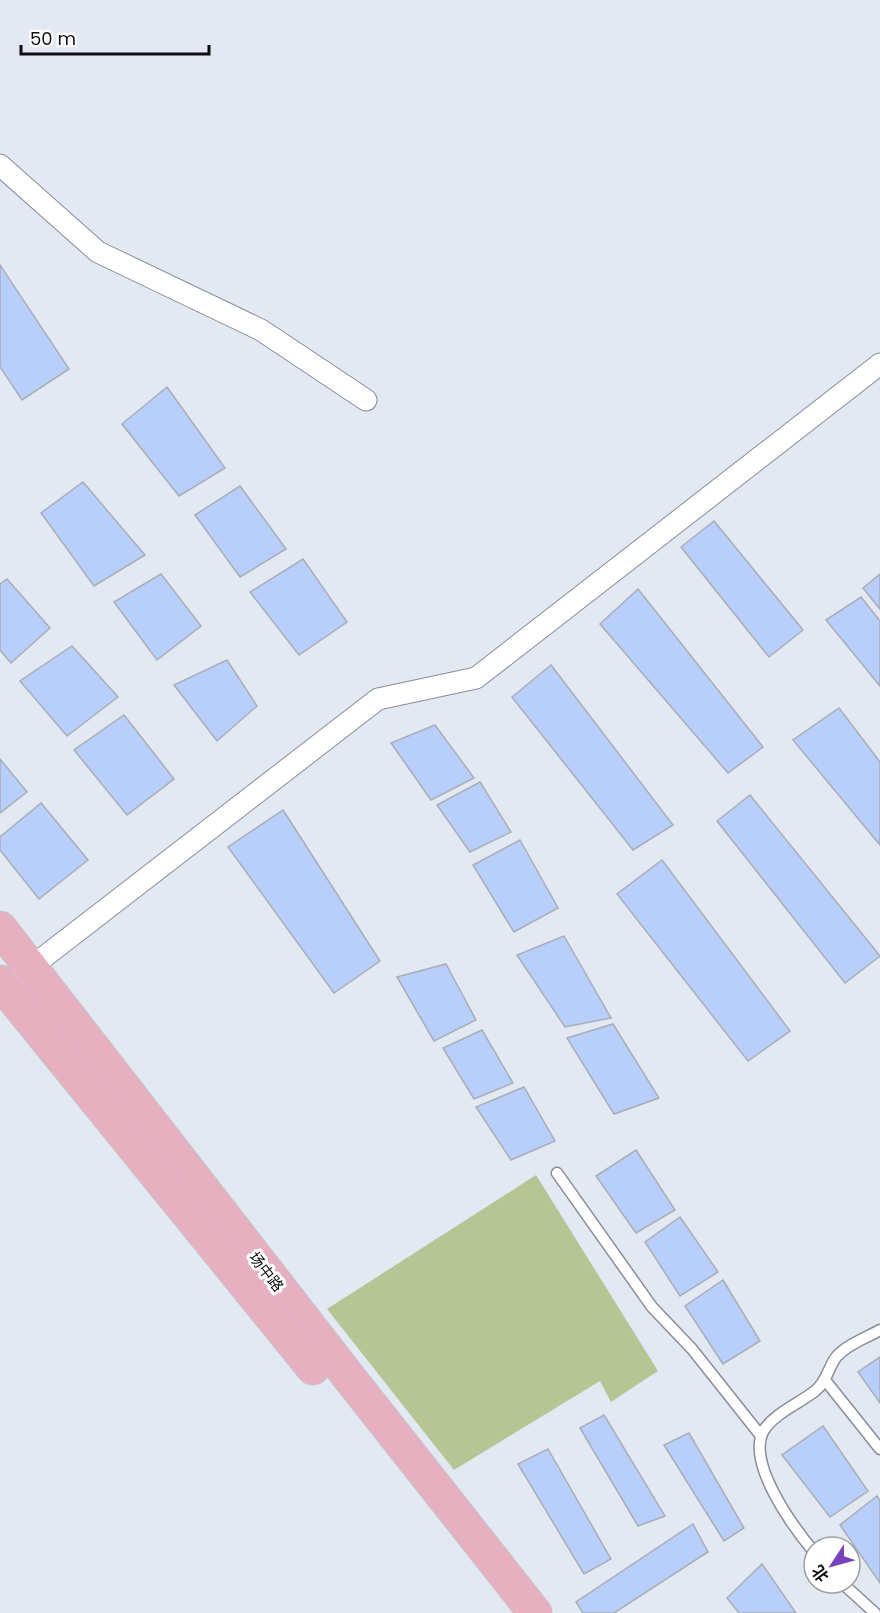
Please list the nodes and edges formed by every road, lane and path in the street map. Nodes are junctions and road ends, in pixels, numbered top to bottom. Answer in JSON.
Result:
{"nodes":[{"id":1,"x":0,"y":165,"type":"edge"},
{"id":2,"x":880,"y":364,"type":"edge"},
{"id":3,"x":366,"y":400,"type":"dead end"},
{"id":4,"x":0,"y":928,"type":"edge"},
{"id":5,"x":30,"y":967,"type":"junction"},
{"id":6,"x":2,"y":985,"type":"edge"},
{"id":7,"x":557,"y":1173,"type":"dead end"},
{"id":8,"x":880,"y":1329,"type":"edge"},
{"id":9,"x":825,"y":1380,"type":"junction"},
{"id":10,"x":761,"y":1436,"type":"junction"},
{"id":11,"x":880,"y":1449,"type":"edge"},
{"id":12,"x":802,"y":1536,"type":"edge"},
{"id":13,"x":855,"y":1595,"type":"edge"},
{"id":14,"x":512,"y":1613,"type":"edge"},
{"id":15,"x":535,"y":1613,"type":"edge"},
{"id":16,"x":875,"y":1613,"type":"edge"}],
"edges":[{"from":1,"to":3,"type":"street"},
{"from":2,"to":5,"type":"street"},
{"from":4,"to":5,"type":"main road","name":"场中路"},
{"from":5,"to":6,"type":"street"},
{"from":5,"to":15,"type":"main road","name":"场中路"},
{"from":6,"to":14,"type":"main road","name":"场中路"},
{"from":7,"to":10,"type":"lane"},
{"from":8,"to":9,"type":"lane"},
{"from":9,"to":10,"type":"lane"},
{"from":9,"to":11,"type":"lane"},
{"from":10,"to":12,"type":"lane"},
{"from":13,"to":16,"type":"lane"}]}
